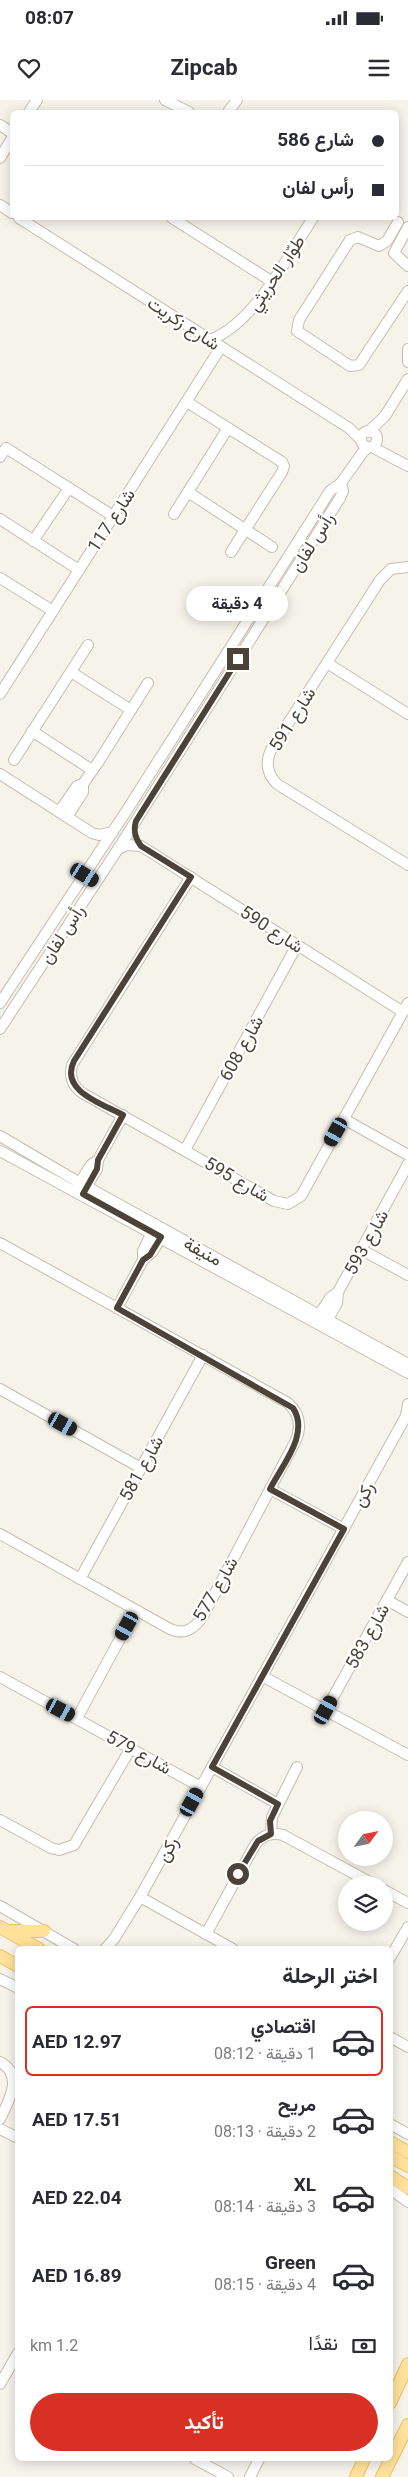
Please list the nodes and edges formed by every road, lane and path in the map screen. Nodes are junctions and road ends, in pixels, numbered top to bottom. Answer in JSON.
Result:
{"nodes":[{"id":1,"x":165,"y":100,"type":"edge"},
{"id":2,"x":185,"y":110,"type":"edge"},
{"id":3,"x":10,"y":141,"type":"edge"},
{"id":4,"x":0,"y":158,"type":"edge"},
{"id":5,"x":22,"y":220,"type":"edge"},
{"id":6,"x":175,"y":220,"type":"edge"},
{"id":7,"x":312,"y":220,"type":"edge"},
{"id":8,"x":394,"y":220,"type":"edge"},
{"id":9,"x":408,"y":227,"type":"edge"},
{"id":10,"x":408,"y":266,"type":"edge"},
{"id":11,"x":271,"y":281,"type":"junction"},
{"id":12,"x":408,"y":290,"type":"edge"},
{"id":13,"x":210,"y":340,"type":"junction"},
{"id":14,"x":221,"y":347,"type":"junction"},
{"id":15,"x":408,"y":349,"type":"edge"},
{"id":16,"x":408,"y":362,"type":"edge"},
{"id":17,"x":408,"y":379,"type":"edge"},
{"id":18,"x":187,"y":402,"type":"junction"},
{"id":19,"x":228,"y":428,"type":"junction"},
{"id":20,"x":369,"y":440,"type":"junction"},
{"id":21,"x":0,"y":457,"type":"edge"},
{"id":22,"x":408,"y":466,"type":"edge"},
{"id":23,"x":341,"y":483,"type":"junction"},
{"id":24,"x":69,"y":488,"type":"junction"},
{"id":25,"x":188,"y":492,"type":"junction"},
{"id":26,"x":174,"y":514,"type":"dead end"},
{"id":27,"x":113,"y":516,"type":"junction"},
{"id":28,"x":0,"y":519,"type":"edge"},
{"id":29,"x":246,"y":530,"type":"junction"},
{"id":30,"x":34,"y":540,"type":"junction"},
{"id":31,"x":272,"y":547,"type":"dead end"},
{"id":32,"x":230,"y":552,"type":"dead end"},
{"id":33,"x":408,"y":567,"type":"edge"},
{"id":34,"x":79,"y":570,"type":"junction"},
{"id":35,"x":0,"y":578,"type":"edge"},
{"id":36,"x":53,"y":611,"type":"junction"},
{"id":37,"x":88,"y":645,"type":"dead end"},
{"id":38,"x":327,"y":663,"type":"junction"},
{"id":39,"x":71,"y":672,"type":"junction"},
{"id":40,"x":148,"y":683,"type":"dead end"},
{"id":41,"x":0,"y":694,"type":"edge"},
{"id":42,"x":131,"y":710,"type":"junction"},
{"id":43,"x":408,"y":714,"type":"edge"},
{"id":44,"x":32,"y":731,"type":"junction"},
{"id":45,"x":14,"y":760,"type":"dead end"},
{"id":46,"x":92,"y":770,"type":"junction"},
{"id":47,"x":0,"y":774,"type":"edge"},
{"id":48,"x":63,"y":815,"type":"junction"},
{"id":49,"x":136,"y":821,"type":"junction"},
{"id":50,"x":113,"y":832,"type":"junction"},
{"id":51,"x":92,"y":833,"type":"junction"},
{"id":52,"x":141,"y":846,"type":"junction"},
{"id":53,"x":118,"y":849,"type":"junction"},
{"id":54,"x":100,"y":851,"type":"junction"},
{"id":55,"x":408,"y":864,"type":"edge"},
{"id":56,"x":85,"y":875,"type":"junction"},
{"id":57,"x":191,"y":877,"type":"junction"},
{"id":58,"x":97,"y":882,"type":"junction"},
{"id":59,"x":297,"y":945,"type":"junction"},
{"id":60,"x":408,"y":1002,"type":"edge"},
{"id":61,"x":0,"y":1003,"type":"edge"},
{"id":62,"x":403,"y":1012,"type":"junction"},
{"id":63,"x":0,"y":1029,"type":"edge"},
{"id":64,"x":123,"y":1115,"type":"junction"},
{"id":65,"x":344,"y":1119,"type":"junction"},
{"id":66,"x":0,"y":1136,"type":"edge"},
{"id":67,"x":185,"y":1150,"type":"junction"},
{"id":68,"x":0,"y":1151,"type":"edge"},
{"id":69,"x":408,"y":1155,"type":"edge"},
{"id":70,"x":408,"y":1164,"type":"edge"},
{"id":71,"x":81,"y":1188,"type":"junction"},
{"id":72,"x":157,"y":1234,"type":"junction"},
{"id":73,"x":0,"y":1243,"type":"edge"},
{"id":74,"x":362,"y":1250,"type":"junction"},
{"id":75,"x":408,"y":1275,"type":"edge"},
{"id":76,"x":117,"y":1308,"type":"junction"},
{"id":77,"x":322,"y":1320,"type":"junction"},
{"id":78,"x":202,"y":1355,"type":"junction"},
{"id":79,"x":408,"y":1364,"type":"edge"},
{"id":80,"x":408,"y":1373,"type":"edge"},
{"id":81,"x":0,"y":1389,"type":"edge"},
{"id":82,"x":408,"y":1404,"type":"edge"},
{"id":83,"x":407,"y":1416,"type":"edge"},
{"id":84,"x":142,"y":1468,"type":"junction"},
{"id":85,"x":270,"y":1489,"type":"junction"},
{"id":86,"x":344,"y":1529,"type":"junction"},
{"id":87,"x":0,"y":1534,"type":"edge"},
{"id":88,"x":408,"y":1562,"type":"edge"},
{"id":89,"x":80,"y":1580,"type":"junction"},
{"id":90,"x":386,"y":1600,"type":"junction"},
{"id":91,"x":135,"y":1611,"type":"junction"},
{"id":92,"x":408,"y":1612,"type":"edge"},
{"id":93,"x":262,"y":1676,"type":"junction"},
{"id":94,"x":0,"y":1677,"type":"edge"},
{"id":95,"x":326,"y":1710,"type":"junction"},
{"id":96,"x":76,"y":1718,"type":"junction"},
{"id":97,"x":131,"y":1748,"type":"junction"},
{"id":98,"x":408,"y":1755,"type":"edge"},
{"id":99,"x":212,"y":1767,"type":"junction"},
{"id":100,"x":297,"y":1767,"type":"dead end"},
{"id":101,"x":201,"y":1787,"type":"junction"},
{"id":102,"x":278,"y":1804,"type":"junction"},
{"id":103,"x":0,"y":1820,"type":"edge"},
{"id":104,"x":271,"y":1834,"type":"junction"},
{"id":105,"x":358,"y":1876,"type":"edge"},
{"id":106,"x":393,"y":1895,"type":"edge"},
{"id":107,"x":140,"y":1896,"type":"junction"},
{"id":108,"x":408,"y":1903,"type":"edge"},
{"id":109,"x":0,"y":1906,"type":"edge"},
{"id":110,"x":408,"y":1926,"type":"edge"},
{"id":111,"x":3,"y":1929,"type":"edge"},
{"id":112,"x":44,"y":1931,"type":"junction"},
{"id":113,"x":206,"y":1934,"type":"junction"},
{"id":114,"x":113,"y":1944,"type":"edge"},
{"id":115,"x":34,"y":1946,"type":"edge"},
{"id":116,"x":69,"y":1946,"type":"edge"},
{"id":117,"x":228,"y":1946,"type":"edge"},
{"id":118,"x":393,"y":1953,"type":"edge"},
{"id":119,"x":0,"y":1956,"type":"edge"},
{"id":120,"x":0,"y":1963,"type":"edge"},
{"id":121,"x":15,"y":1964,"type":"edge"},
{"id":122,"x":15,"y":1966,"type":"edge"},
{"id":123,"x":0,"y":1979,"type":"edge"},
{"id":124,"x":15,"y":1986,"type":"edge"},
{"id":125,"x":393,"y":2039,"type":"edge"},
{"id":126,"x":408,"y":2047,"type":"edge"},
{"id":127,"x":0,"y":2062,"type":"edge"},
{"id":128,"x":0,"y":2119,"type":"edge"},
{"id":129,"x":393,"y":2126,"type":"edge"},
{"id":130,"x":0,"y":2129,"type":"edge"},
{"id":131,"x":408,"y":2134,"type":"edge"},
{"id":132,"x":15,"y":2136,"type":"edge"},
{"id":133,"x":393,"y":2144,"type":"edge"},
{"id":134,"x":408,"y":2152,"type":"edge"},
{"id":135,"x":393,"y":2158,"type":"edge"},
{"id":136,"x":408,"y":2166,"type":"edge"},
{"id":137,"x":393,"y":2172,"type":"edge"},
{"id":138,"x":393,"y":2178,"type":"edge"},
{"id":139,"x":408,"y":2180,"type":"edge"},
{"id":140,"x":408,"y":2188,"type":"edge"},
{"id":141,"x":393,"y":2192,"type":"edge"},
{"id":142,"x":408,"y":2202,"type":"edge"},
{"id":143,"x":15,"y":2360,"type":"edge"},
{"id":144,"x":408,"y":2364,"type":"edge"},
{"id":145,"x":0,"y":2384,"type":"edge"},
{"id":146,"x":393,"y":2396,"type":"edge"},
{"id":147,"x":408,"y":2420,"type":"edge"},
{"id":148,"x":408,"y":2425,"type":"edge"},
{"id":149,"x":393,"y":2455,"type":"edge"},
{"id":150,"x":199,"y":2461,"type":"edge"},
{"id":151,"x":258,"y":2461,"type":"edge"},
{"id":152,"x":363,"y":2461,"type":"edge"},
{"id":153,"x":390,"y":2461,"type":"edge"},
{"id":154,"x":228,"y":2477,"type":"edge"},
{"id":155,"x":250,"y":2477,"type":"edge"},
{"id":156,"x":356,"y":2477,"type":"edge"},
{"id":157,"x":382,"y":2477,"type":"edge"}],
"edges":[{"from":1,"to":2,"type":"street"},
{"from":3,"to":4,"type":"street"},
{"from":5,"to":13,"type":"street","name":"شارع زكريت"},
{"from":6,"to":11,"type":"street"},
{"from":7,"to":11,"type":"street","name":"طوّار الحريثي"},
{"from":8,"to":9,"type":"street"},
{"from":8,"to":12,"type":"street"},
{"from":9,"to":10,"type":"street"},
{"from":11,"to":13,"type":"street","name":"طوّار الحريثي"},
{"from":13,"to":14,"type":"street","name":"شارع زكريت"},
{"from":14,"to":18,"type":"street","name":"شارع 117"},
{"from":14,"to":20,"type":"street","name":"شارع زكريت"},
{"from":15,"to":16,"type":"street"},
{"from":17,"to":20,"type":"street","name":"رأس لفان"},
{"from":18,"to":19,"type":"street"},
{"from":18,"to":27,"type":"street","name":"شارع 117"},
{"from":19,"to":25,"type":"street"},
{"from":19,"to":29,"type":"street"},
{"from":20,"to":22,"type":"street","name":"شارع زكريت"},
{"from":20,"to":23,"type":"street","name":"رأس لفان"},
{"from":21,"to":24,"type":"street"},
{"from":23,"to":49,"type":"street","name":"رأس لفان"},
{"from":23,"to":50,"type":"street","name":"رأس لفان"},
{"from":24,"to":27,"type":"street"},
{"from":24,"to":30,"type":"street"},
{"from":25,"to":26,"type":"street"},
{"from":25,"to":29,"type":"street"},
{"from":27,"to":34,"type":"street","name":"شارع 117"},
{"from":28,"to":30,"type":"street"},
{"from":29,"to":31,"type":"street"},
{"from":29,"to":32,"type":"street"},
{"from":30,"to":34,"type":"street"},
{"from":33,"to":38,"type":"street","name":"شارع 591"},
{"from":34,"to":36,"type":"street","name":"شارع 117"},
{"from":35,"to":36,"type":"street"},
{"from":36,"to":41,"type":"street","name":"شارع 117"},
{"from":37,"to":39,"type":"street"},
{"from":38,"to":43,"type":"street"},
{"from":38,"to":55,"type":"street","name":"شارع 591"},
{"from":39,"to":42,"type":"street"},
{"from":39,"to":44,"type":"street"},
{"from":40,"to":42,"type":"street"},
{"from":42,"to":46,"type":"street"},
{"from":44,"to":45,"type":"street"},
{"from":44,"to":46,"type":"street"},
{"from":46,"to":48,"type":"street"},
{"from":47,"to":48,"type":"street"},
{"from":48,"to":51,"type":"street"},
{"from":49,"to":52,"type":"street"},
{"from":49,"to":53,"type":"street","name":"رأس لفان"},
{"from":50,"to":51,"type":"street"},
{"from":50,"to":54,"type":"street","name":"رأس لفان"},
{"from":51,"to":54,"type":"street"},
{"from":52,"to":53,"type":"street"},
{"from":52,"to":57,"type":"street","name":"شارع 590"},
{"from":53,"to":58,"type":"street","name":"رأس لفان"},
{"from":54,"to":56,"type":"street","name":"رأس لفان"},
{"from":56,"to":58,"type":"street"},
{"from":56,"to":61,"type":"street","name":"رأس لفان"},
{"from":57,"to":59,"type":"street","name":"شارع 590"},
{"from":57,"to":64,"type":"street","name":"شارع 595"},
{"from":58,"to":63,"type":"street","name":"رأس لفان"},
{"from":59,"to":62,"type":"street","name":"شارع 590"},
{"from":59,"to":67,"type":"street","name":"شارع 608"},
{"from":60,"to":62,"type":"street","name":"شارع 595"},
{"from":62,"to":65,"type":"street","name":"شارع 595"},
{"from":64,"to":67,"type":"street","name":"شارع 595"},
{"from":64,"to":71,"type":"street"},
{"from":65,"to":67,"type":"street","name":"شارع 595"},
{"from":65,"to":69,"type":"street"},
{"from":66,"to":71,"type":"street","name":"منيفة"},
{"from":68,"to":71,"type":"street","name":"منيفة"},
{"from":70,"to":74,"type":"street","name":"شارع 593"},
{"from":71,"to":72,"type":"street","name":"منيفة"},
{"from":71,"to":77,"type":"street","name":"منيفة"},
{"from":72,"to":76,"type":"street"},
{"from":72,"to":77,"type":"street","name":"منيفة"},
{"from":73,"to":76,"type":"street","name":"شارع 577"},
{"from":74,"to":75,"type":"street"},
{"from":74,"to":77,"type":"street","name":"شارع 593"},
{"from":76,"to":78,"type":"street","name":"شارع 577"},
{"from":77,"to":79,"type":"street","name":"منيفة"},
{"from":77,"to":80,"type":"street","name":"منيفة"},
{"from":78,"to":84,"type":"street","name":"شارع 581"},
{"from":78,"to":85,"type":"street","name":"شارع 577"},
{"from":81,"to":84,"type":"street"},
{"from":82,"to":83,"type":"street","name":"ركن"},
{"from":83,"to":86,"type":"street","name":"ركن"},
{"from":84,"to":89,"type":"street","name":"شارع 581"},
{"from":85,"to":86,"type":"street"},
{"from":85,"to":91,"type":"street","name":"شارع 577"},
{"from":86,"to":93,"type":"street","name":"ركن"},
{"from":87,"to":89,"type":"street","name":"شارع 577"},
{"from":88,"to":90,"type":"street","name":"شارع 583"},
{"from":89,"to":91,"type":"street","name":"شارع 577"},
{"from":90,"to":92,"type":"street"},
{"from":90,"to":95,"type":"street","name":"شارع 583"},
{"from":91,"to":96,"type":"street"},
{"from":93,"to":95,"type":"street"},
{"from":93,"to":99,"type":"street","name":"ركن"},
{"from":94,"to":96,"type":"street","name":"شارع 579"},
{"from":95,"to":98,"type":"street"},
{"from":96,"to":97,"type":"street","name":"شارع 579"},
{"from":97,"to":101,"type":"street","name":"شارع 579"},
{"from":97,"to":103,"type":"street"},
{"from":99,"to":101,"type":"street","name":"ركن"},
{"from":99,"to":102,"type":"street"},
{"from":100,"to":102,"type":"street"},
{"from":101,"to":107,"type":"street","name":"ركن"},
{"from":102,"to":104,"type":"street"},
{"from":104,"to":105,"type":"street"},
{"from":104,"to":113,"type":"street"},
{"from":106,"to":108,"type":"street"},
{"from":107,"to":113,"type":"street"},
{"from":107,"to":114,"type":"street","name":"ركن"},
{"from":109,"to":112,"type":"street"},
{"from":110,"to":118,"type":"street"},
{"from":111,"to":112,"type":"main road"},
{"from":111,"to":115,"type":"main road"},
{"from":112,"to":116,"type":"street"},
{"from":113,"to":117,"type":"street"},
{"from":119,"to":121,"type":"main road"},
{"from":120,"to":122,"type":"main road"},
{"from":123,"to":124,"type":"street"},
{"from":125,"to":126,"type":"street"},
{"from":127,"to":128,"type":"street"},
{"from":129,"to":131,"type":"street"},
{"from":130,"to":132,"type":"street"},
{"from":133,"to":134,"type":"main road"},
{"from":135,"to":136,"type":"main road"},
{"from":137,"to":139,"type":"main road"},
{"from":138,"to":140,"type":"main road"},
{"from":141,"to":142,"type":"street"},
{"from":143,"to":145,"type":"street"},
{"from":144,"to":146,"type":"main road"},
{"from":147,"to":148,"type":"main road"},
{"from":148,"to":149,"type":"main road"},
{"from":150,"to":154,"type":"street"},
{"from":151,"to":155,"type":"street"},
{"from":152,"to":156,"type":"main road"},
{"from":153,"to":157,"type":"main road"}]}
